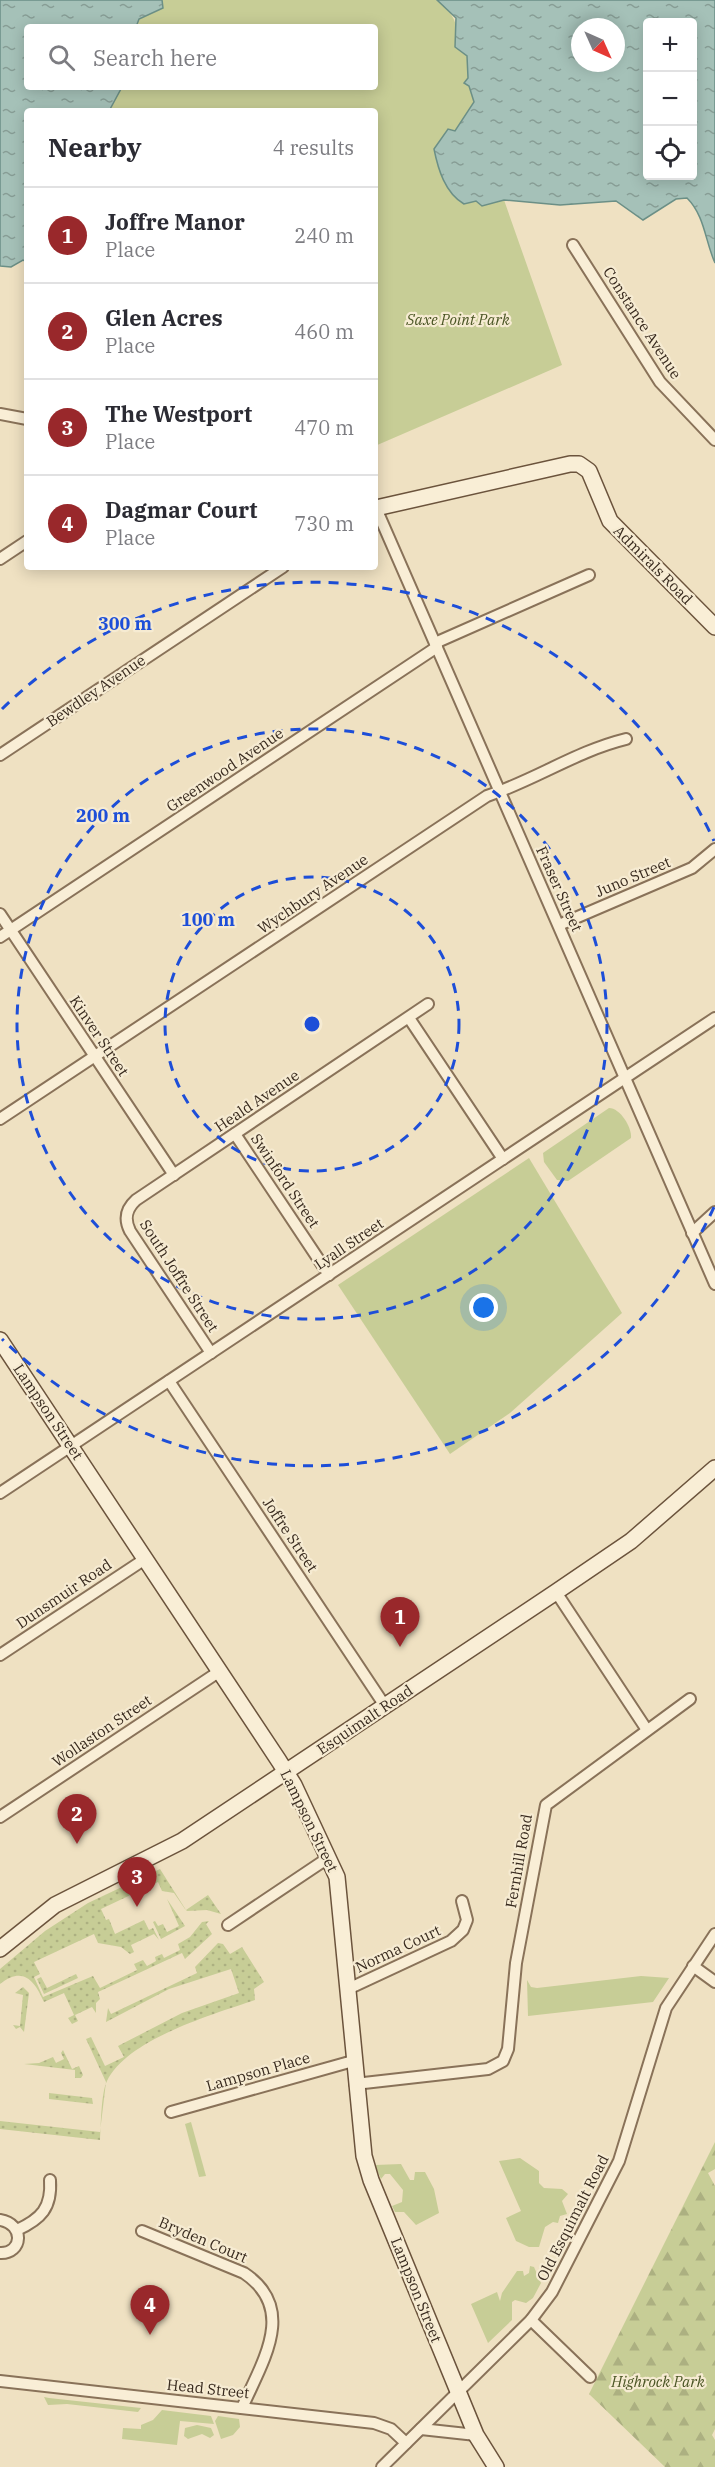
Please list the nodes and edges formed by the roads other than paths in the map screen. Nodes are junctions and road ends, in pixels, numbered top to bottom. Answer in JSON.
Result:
{"nodes":[{"id":1,"x":573,"y":245,"type":"dead end"},
{"id":2,"x":0,"y":414,"type":"edge"},
{"id":3,"x":24,"y":418,"type":"edge"},
{"id":4,"x":715,"y":440,"type":"edge"},
{"id":5,"x":378,"y":506,"type":"edge"},
{"id":6,"x":378,"y":514,"type":"edge"},
{"id":7,"x":24,"y":543,"type":"edge"},
{"id":8,"x":0,"y":559,"type":"edge"},
{"id":9,"x":278,"y":570,"type":"edge"},
{"id":10,"x":589,"y":576,"type":"dead end"},
{"id":11,"x":715,"y":627,"type":"edge"},
{"id":12,"x":436,"y":645,"type":"junction"},
{"id":13,"x":626,"y":739,"type":"dead end"},
{"id":14,"x":0,"y":755,"type":"edge"},
{"id":15,"x":500,"y":792,"type":"junction"},
{"id":16,"x":715,"y":849,"type":"edge"},
{"id":17,"x":0,"y":914,"type":"edge"},
{"id":18,"x":559,"y":925,"type":"junction"},
{"id":19,"x":11,"y":930,"type":"junction"},
{"id":20,"x":0,"y":937,"type":"edge"},
{"id":21,"x":428,"y":1004,"type":"dead end"},
{"id":22,"x":409,"y":1018,"type":"junction"},
{"id":23,"x":715,"y":1018,"type":"edge"},
{"id":24,"x":95,"y":1056,"type":"junction"},
{"id":25,"x":625,"y":1078,"type":"junction"},
{"id":26,"x":0,"y":1119,"type":"edge"},
{"id":27,"x":235,"y":1134,"type":"junction"},
{"id":28,"x":503,"y":1159,"type":"junction"},
{"id":29,"x":174,"y":1175,"type":"junction"},
{"id":30,"x":715,"y":1212,"type":"edge"},
{"id":31,"x":126,"y":1214,"type":"joint"},
{"id":32,"x":693,"y":1233,"type":"junction"},
{"id":33,"x":329,"y":1275,"type":"junction"},
{"id":34,"x":715,"y":1284,"type":"edge"},
{"id":35,"x":0,"y":1340,"type":"edge"},
{"id":36,"x":211,"y":1353,"type":"junction"},
{"id":37,"x":169,"y":1381,"type":"junction"},
{"id":38,"x":71,"y":1446,"type":"junction"},
{"id":39,"x":715,"y":1467,"type":"edge"},
{"id":40,"x":0,"y":1493,"type":"edge"},
{"id":41,"x":145,"y":1558,"type":"junction"},
{"id":42,"x":556,"y":1592,"type":"junction"},
{"id":43,"x":0,"y":1655,"type":"edge"},
{"id":44,"x":220,"y":1671,"type":"junction"},
{"id":45,"x":690,"y":1699,"type":"dead end"},
{"id":46,"x":385,"y":1706,"type":"junction"},
{"id":47,"x":647,"y":1730,"type":"junction"},
{"id":48,"x":286,"y":1772,"type":"junction"},
{"id":49,"x":0,"y":1817,"type":"edge"},
{"id":50,"x":328,"y":1858,"type":"junction"},
{"id":51,"x":462,"y":1901,"type":"dead end"},
{"id":52,"x":228,"y":1925,"type":"dead end"},
{"id":53,"x":715,"y":1934,"type":"edge"},
{"id":54,"x":0,"y":1949,"type":"edge"},
{"id":55,"x":693,"y":1966,"type":"junction"},
{"id":56,"x":715,"y":1982,"type":"edge"},
{"id":57,"x":348,"y":1989,"type":"junction"},
{"id":58,"x":353,"y":2061,"type":"junction"},
{"id":59,"x":355,"y":2084,"type":"junction"},
{"id":60,"x":171,"y":2112,"type":"dead end"},
{"id":61,"x":50,"y":2180,"type":"dead end"},
{"id":62,"x":0,"y":2220,"type":"edge"},
{"id":63,"x":17,"y":2230,"type":"junction"},
{"id":64,"x":142,"y":2231,"type":"dead end"},
{"id":65,"x":0,"y":2253,"type":"edge"},
{"id":66,"x":531,"y":2320,"type":"junction"},
{"id":67,"x":590,"y":2377,"type":"dead end"},
{"id":68,"x":0,"y":2381,"type":"edge"},
{"id":69,"x":458,"y":2391,"type":"junction"},
{"id":70,"x":242,"y":2408,"type":"junction"},
{"id":71,"x":421,"y":2429,"type":"junction"},
{"id":72,"x":476,"y":2435,"type":"junction"},
{"id":73,"x":406,"y":2443,"type":"junction"},
{"id":74,"x":382,"y":2467,"type":"edge"},
{"id":75,"x":496,"y":2467,"type":"edge"}],
"edges":[{"from":1,"to":4,"type":"street","name":"Constance Avenue"},
{"from":2,"to":3,"type":"street"},
{"from":5,"to":11,"type":"main road","name":"Admirals Road"},
{"from":6,"to":12,"type":"street","name":"Fraser Street"},
{"from":7,"to":8,"type":"street"},
{"from":9,"to":14,"type":"street","name":"Bewdley Avenue"},
{"from":10,"to":12,"type":"street","name":"Greenwood Avenue"},
{"from":12,"to":15,"type":"street","name":"Fraser Street"},
{"from":12,"to":19,"type":"street","name":"Greenwood Avenue"},
{"from":13,"to":15,"type":"street","name":"Wychbury Avenue"},
{"from":15,"to":18,"type":"street","name":"Fraser Street"},
{"from":15,"to":24,"type":"street","name":"Wychbury Avenue"},
{"from":16,"to":18,"type":"street","name":"Juno Street"},
{"from":17,"to":19,"type":"street","name":"Kinver Street"},
{"from":18,"to":25,"type":"street","name":"Fraser Street"},
{"from":19,"to":20,"type":"street","name":"Greenwood Avenue"},
{"from":19,"to":24,"type":"street","name":"Kinver Street"},
{"from":21,"to":22,"type":"street","name":"Heald Avenue"},
{"from":22,"to":27,"type":"street","name":"Heald Avenue"},
{"from":22,"to":28,"type":"street"},
{"from":23,"to":25,"type":"street","name":"Lyall Street"},
{"from":24,"to":26,"type":"street","name":"Wychbury Avenue"},
{"from":24,"to":29,"type":"street","name":"Kinver Street"},
{"from":25,"to":28,"type":"street","name":"Lyall Street"},
{"from":25,"to":32,"type":"street","name":"Fraser Street"},
{"from":27,"to":29,"type":"street","name":"Heald Avenue"},
{"from":27,"to":33,"type":"street","name":"Swinford Street"},
{"from":28,"to":33,"type":"street","name":"Lyall Street"},
{"from":29,"to":31,"type":"street","name":"Heald Avenue"},
{"from":30,"to":32,"type":"street"},
{"from":31,"to":36,"type":"street","name":"South Joffre Street"},
{"from":32,"to":34,"type":"street","name":"Fraser Street"},
{"from":33,"to":36,"type":"street","name":"Lyall Street"},
{"from":35,"to":38,"type":"main road","name":"Lampson Street"},
{"from":36,"to":37,"type":"street","name":"Lyall Street"},
{"from":37,"to":38,"type":"street","name":"Lyall Street"},
{"from":37,"to":46,"type":"street","name":"Joffre Street"},
{"from":38,"to":40,"type":"street","name":"Lyall Street"},
{"from":38,"to":41,"type":"main road","name":"Lampson Street"},
{"from":39,"to":42,"type":"main road","name":"Esquimalt Road"},
{"from":41,"to":43,"type":"street","name":"Dunsmuir Road"},
{"from":41,"to":44,"type":"main road","name":"Lampson Street"},
{"from":42,"to":46,"type":"main road","name":"Esquimalt Road"},
{"from":42,"to":47,"type":"street"},
{"from":44,"to":48,"type":"main road","name":"Lampson Street"},
{"from":44,"to":49,"type":"street","name":"Wollaston Street"},
{"from":45,"to":47,"type":"street"},
{"from":46,"to":48,"type":"main road","name":"Esquimalt Road"},
{"from":47,"to":59,"type":"street","name":"Fernhill Road"},
{"from":48,"to":50,"type":"main road","name":"Lampson Street"},
{"from":48,"to":54,"type":"main road","name":"Esquimalt Road"},
{"from":50,"to":52,"type":"street"},
{"from":50,"to":57,"type":"main road","name":"Lampson Street"},
{"from":51,"to":57,"type":"street","name":"Norma Court"},
{"from":53,"to":55,"type":"street","name":"Old Esquimalt Road"},
{"from":55,"to":56,"type":"street"},
{"from":55,"to":66,"type":"street","name":"Old Esquimalt Road"},
{"from":57,"to":58,"type":"main road","name":"Lampson Street"},
{"from":58,"to":59,"type":"main road","name":"Lampson Street"},
{"from":58,"to":60,"type":"street","name":"Lampson Place"},
{"from":59,"to":69,"type":"main road","name":"Lampson Street"},
{"from":61,"to":63,"type":"street"},
{"from":62,"to":63,"type":"street"},
{"from":63,"to":65,"type":"street"},
{"from":64,"to":70,"type":"street","name":"Bryden Court"},
{"from":66,"to":67,"type":"street"},
{"from":66,"to":69,"type":"street","name":"Old Esquimalt Road"},
{"from":68,"to":70,"type":"street","name":"Head Street"},
{"from":69,"to":71,"type":"street","name":"Old Esquimalt Road"},
{"from":69,"to":72,"type":"main road","name":"Lampson Street"},
{"from":70,"to":73,"type":"street","name":"Head Street"},
{"from":71,"to":72,"type":"street"},
{"from":71,"to":73,"type":"street","name":"Old Esquimalt Road"},
{"from":72,"to":75,"type":"main road","name":"Lampson Street"},
{"from":73,"to":74,"type":"street","name":"Old Esquimalt Road"}]}
